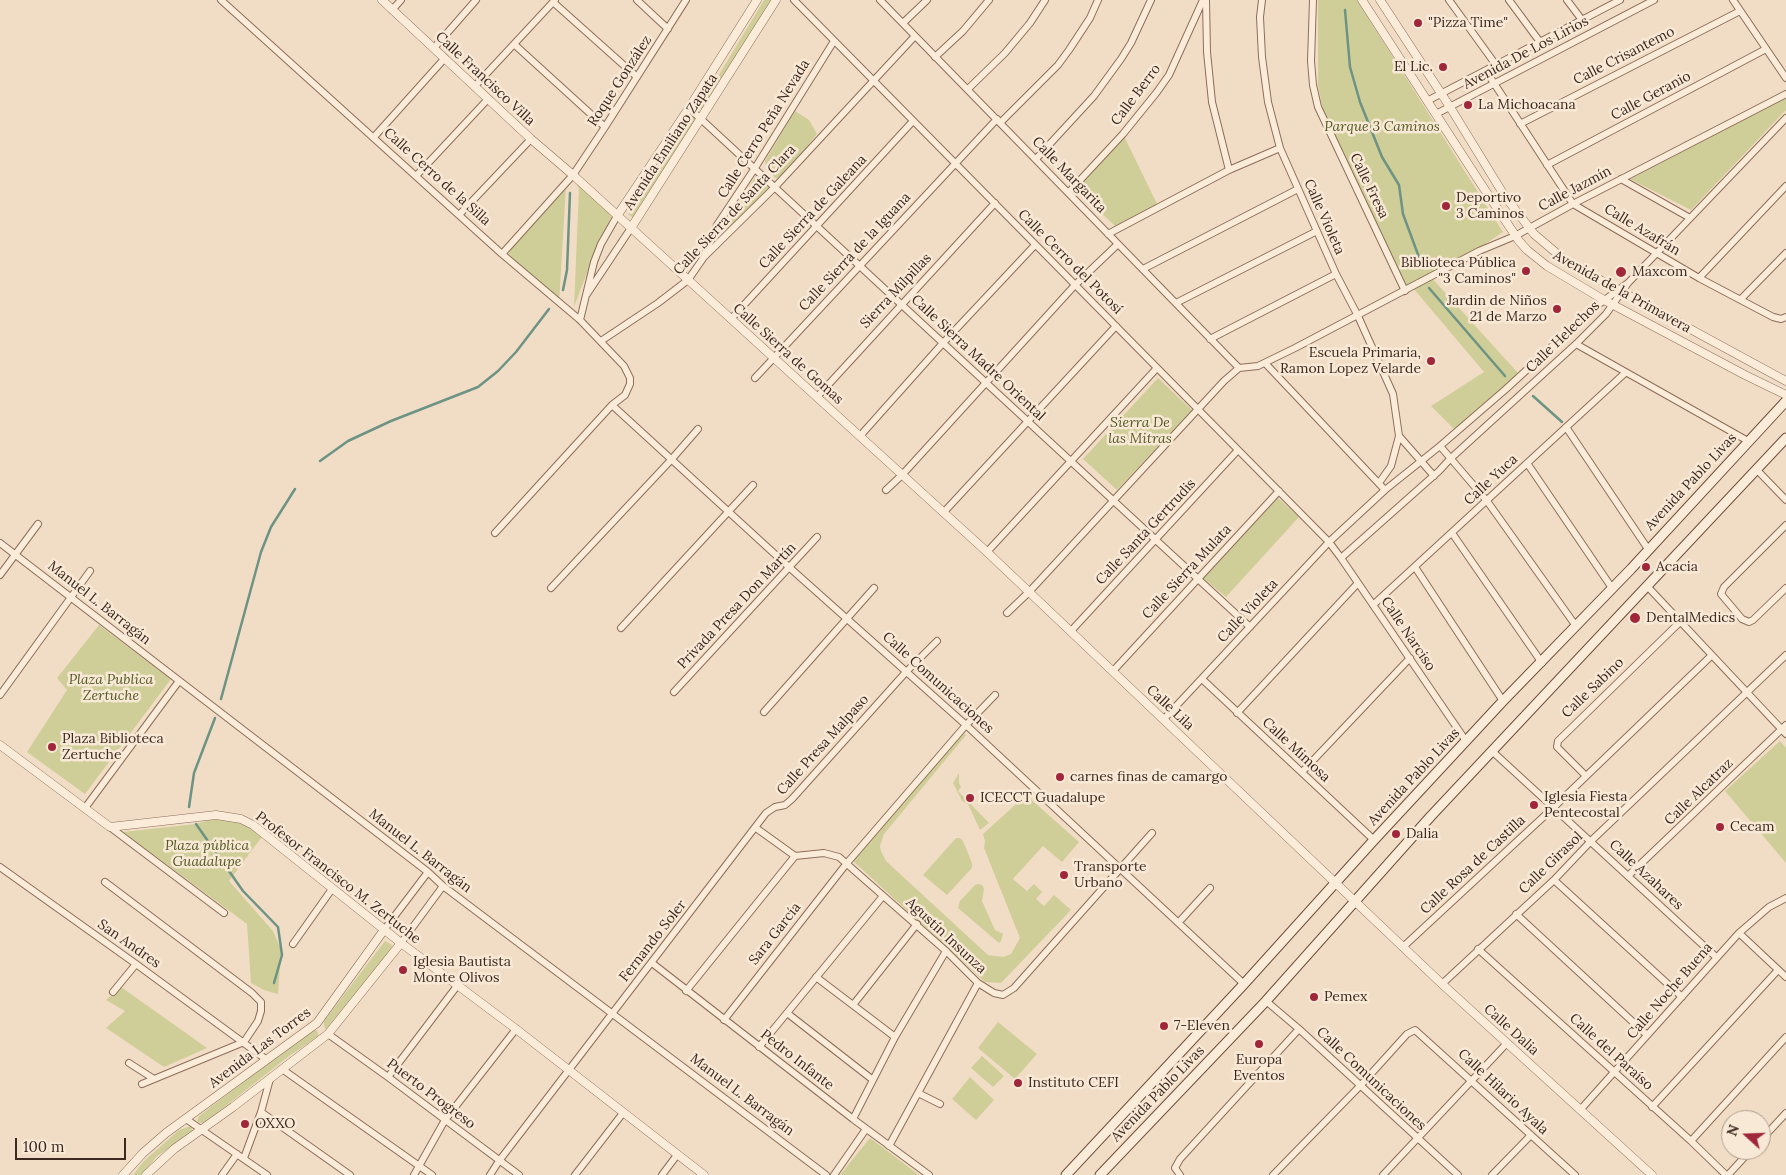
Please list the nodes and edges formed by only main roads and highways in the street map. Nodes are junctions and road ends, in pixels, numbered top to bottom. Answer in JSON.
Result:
{"nodes":[{"id":1,"x":1786,"y":401,"type":"edge"},
{"id":2,"x":1786,"y":438,"type":"edge"},
{"id":3,"x":1066,"y":1175,"type":"edge"},
{"id":4,"x":1100,"y":1175,"type":"edge"}],
"edges":[{"from":1,"to":3,"type":"main road","name":"Avenida Pablo Livas"},
{"from":2,"to":4,"type":"main road","name":"Avenida Pablo Livas"}]}
